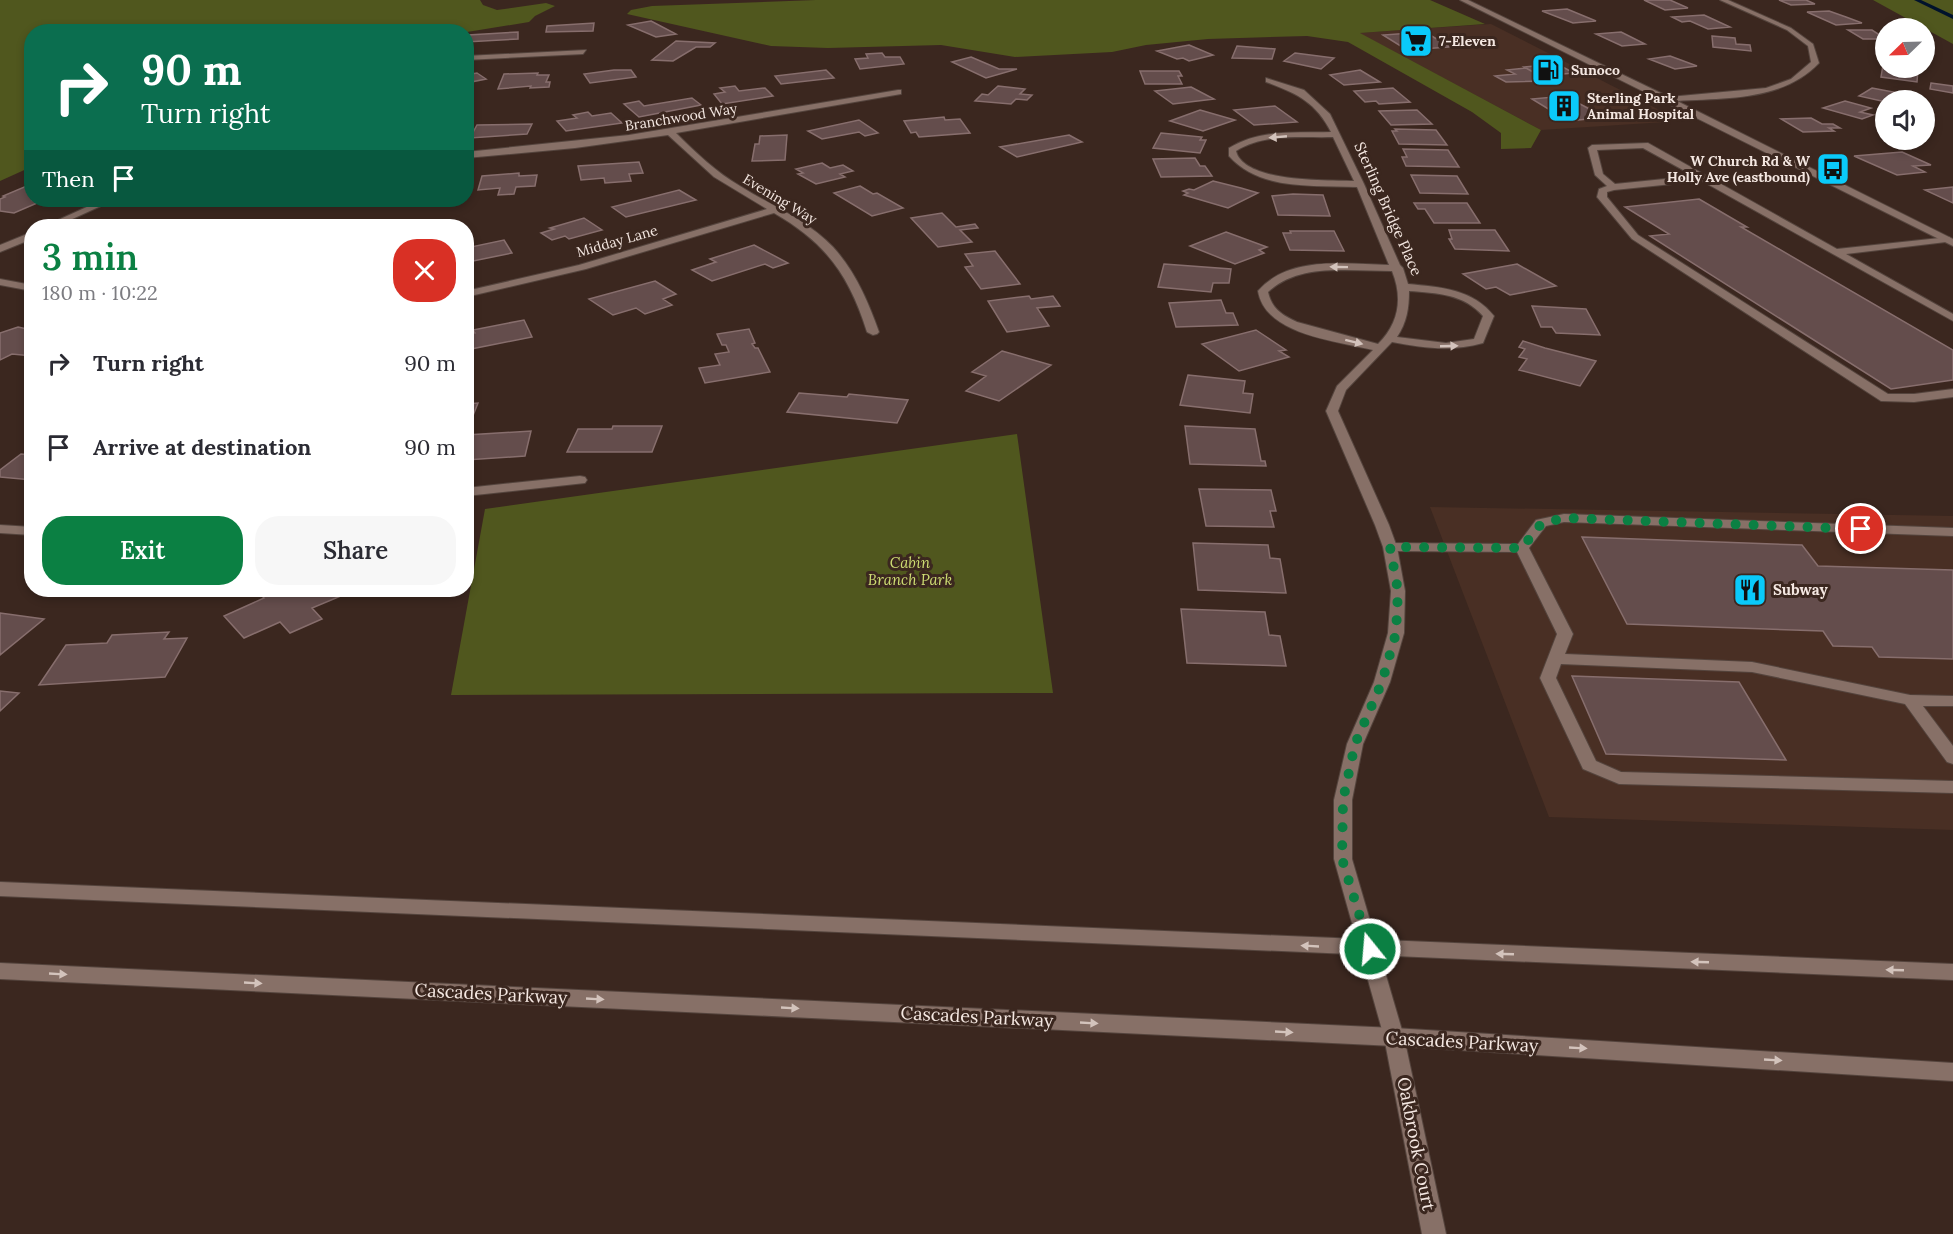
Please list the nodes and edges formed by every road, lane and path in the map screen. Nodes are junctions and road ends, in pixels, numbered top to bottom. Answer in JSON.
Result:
{"nodes":[{"id":1,"x":1463,"y":0,"type":"edge"},
{"id":2,"x":1723,"y":0,"type":"edge"},
{"id":3,"x":583,"y":52,"type":"dead end"},
{"id":4,"x":474,"y":57,"type":"edge"},
{"id":5,"x":1269,"y":80,"type":"dead end"},
{"id":6,"x":898,"y":92,"type":"dead end"},
{"id":7,"x":1666,"y":100,"type":"junction"},
{"id":8,"x":671,"y":133,"type":"junction"},
{"id":9,"x":1336,"y":134,"type":"junction"},
{"id":10,"x":474,"y":155,"type":"edge"},
{"id":11,"x":1704,"y":178,"type":"junction"},
{"id":12,"x":1360,"y":184,"type":"junction"},
{"id":13,"x":1613,"y":187,"type":"junction"},
{"id":14,"x":93,"y":207,"type":"edge"},
{"id":15,"x":774,"y":210,"type":"junction"},
{"id":16,"x":66,"y":219,"type":"edge"},
{"id":17,"x":24,"y":238,"type":"edge"},
{"id":18,"x":1949,"y":241,"type":"edge"},
{"id":19,"x":0,"y":249,"type":"edge"},
{"id":20,"x":1837,"y":252,"type":"junction"},
{"id":21,"x":1398,"y":268,"type":"junction"},
{"id":22,"x":0,"y":282,"type":"edge"},
{"id":23,"x":24,"y":286,"type":"edge"},
{"id":24,"x":1404,"y":287,"type":"junction"},
{"id":25,"x":474,"y":293,"type":"edge"},
{"id":26,"x":1953,"y":318,"type":"edge"},
{"id":27,"x":873,"y":332,"type":"dead end"},
{"id":28,"x":1391,"y":339,"type":"junction"},
{"id":29,"x":1380,"y":348,"type":"junction"},
{"id":30,"x":1953,"y":393,"type":"edge"},
{"id":31,"x":580,"y":480,"type":"dead end"},
{"id":32,"x":474,"y":491,"type":"edge"},
{"id":33,"x":0,"y":529,"type":"edge"},
{"id":34,"x":24,"y":530,"type":"edge"},
{"id":35,"x":1953,"y":532,"type":"edge"},
{"id":36,"x":1390,"y":547,"type":"junction"},
{"id":37,"x":1522,"y":548,"type":"junction"},
{"id":38,"x":1555,"y":659,"type":"junction"},
{"id":39,"x":1910,"y":700,"type":"junction"},
{"id":40,"x":1953,"y":701,"type":"edge"},
{"id":41,"x":1953,"y":758,"type":"edge"},
{"id":42,"x":1953,"y":787,"type":"edge"},
{"id":43,"x":0,"y":890,"type":"edge"},
{"id":44,"x":1370,"y":949,"type":"junction"},
{"id":45,"x":0,"y":971,"type":"edge"},
{"id":46,"x":1953,"y":972,"type":"edge"},
{"id":47,"x":1394,"y":1037,"type":"junction"},
{"id":48,"x":1953,"y":1072,"type":"edge"},
{"id":49,"x":1434,"y":1234,"type":"edge"}],
"edges":[{"from":1,"to":7,"type":"street"},
{"from":2,"to":7,"type":"street"},
{"from":3,"to":4,"type":"street"},
{"from":5,"to":9,"type":"street","name":"Sterling Bridge Place"},
{"from":6,"to":8,"type":"street","name":"Branchwood Way"},
{"from":7,"to":18,"type":"street"},
{"from":8,"to":10,"type":"street","name":"Branchwood Way"},
{"from":8,"to":15,"type":"street","name":"Evening Way"},
{"from":9,"to":12,"type":"street","name":"Sterling Bridge Place"},
{"from":9,"to":12,"type":"street","one_way":true},
{"from":11,"to":13,"type":"street"},
{"from":11,"to":13,"type":"street"},
{"from":11,"to":20,"type":"street"},
{"from":12,"to":21,"type":"street","name":"Sterling Bridge Place"},
{"from":13,"to":30,"type":"street"},
{"from":14,"to":16,"type":"street"},
{"from":15,"to":25,"type":"street","name":"Midday Lane"},
{"from":15,"to":27,"type":"street","name":"Evening Way"},
{"from":17,"to":19,"type":"street"},
{"from":18,"to":20,"type":"street"},
{"from":20,"to":26,"type":"street"},
{"from":21,"to":24,"type":"street","name":"Sterling Bridge Place"},
{"from":21,"to":29,"type":"street","one_way":true},
{"from":22,"to":23,"type":"street"},
{"from":24,"to":28,"type":"street","name":"Sterling Bridge Place"},
{"from":28,"to":24,"type":"street","one_way":true},
{"from":28,"to":29,"type":"street","name":"Sterling Bridge Place"},
{"from":29,"to":36,"type":"street","name":"Sterling Bridge Place"},
{"from":31,"to":32,"type":"street"},
{"from":33,"to":34,"type":"street"},
{"from":35,"to":37,"type":"street"},
{"from":36,"to":37,"type":"street"},
{"from":36,"to":44,"type":"street","name":"Sterling Bridge Place"},
{"from":37,"to":38,"type":"street"},
{"from":38,"to":39,"type":"street"},
{"from":38,"to":42,"type":"street"},
{"from":39,"to":40,"type":"street"},
{"from":39,"to":41,"type":"street"},
{"from":44,"to":43,"type":"street","one_way":true},
{"from":46,"to":44,"type":"street","one_way":true},
{"from":44,"to":47,"type":"street","name":"Oakbrook Court"},
{"from":45,"to":47,"type":"street","name":"Cascades Parkway","one_way":true},
{"from":47,"to":48,"type":"street","name":"Cascades Parkway","one_way":true},
{"from":47,"to":49,"type":"street","name":"Oakbrook Court"}]}
